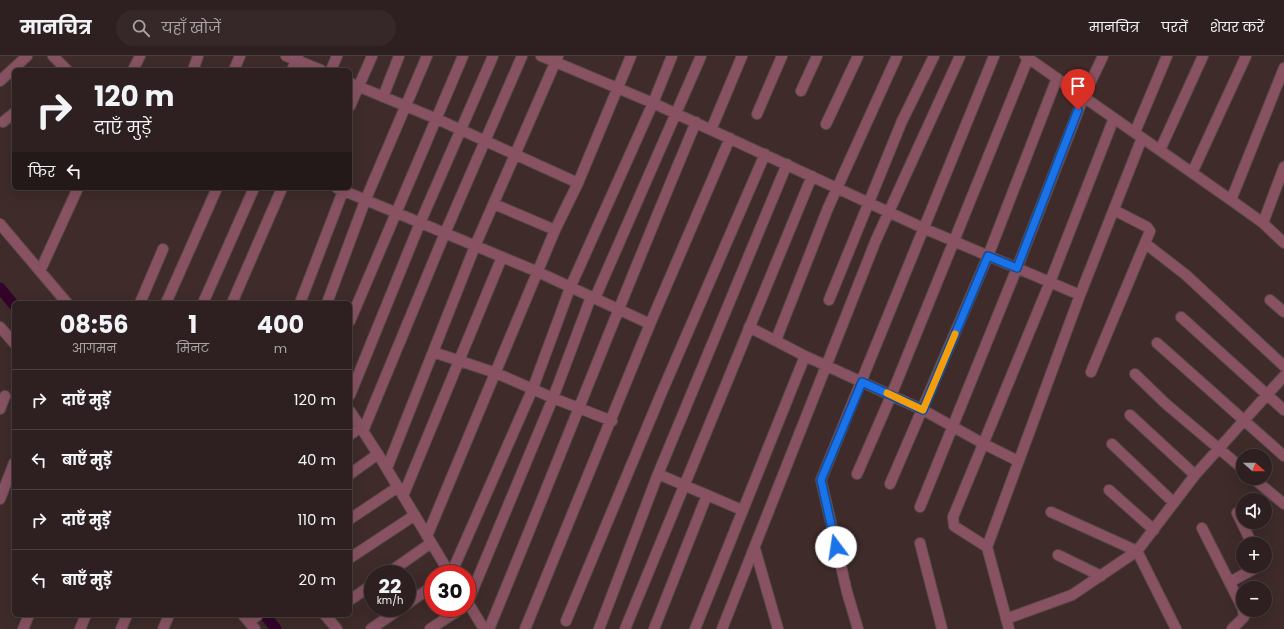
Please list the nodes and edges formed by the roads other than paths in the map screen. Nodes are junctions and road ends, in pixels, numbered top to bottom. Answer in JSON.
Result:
{"nodes":[{"id":1,"x":27,"y":56,"type":"edge"},
{"id":2,"x":52,"y":56,"type":"edge"},
{"id":3,"x":140,"y":56,"type":"edge"},
{"id":4,"x":198,"y":56,"type":"edge"},
{"id":5,"x":240,"y":56,"type":"edge"},
{"id":6,"x":286,"y":56,"type":"edge"},
{"id":7,"x":337,"y":56,"type":"edge"},
{"id":8,"x":372,"y":56,"type":"edge"},
{"id":9,"x":399,"y":56,"type":"edge"},
{"id":10,"x":427,"y":56,"type":"edge"},
{"id":11,"x":463,"y":56,"type":"edge"},
{"id":12,"x":493,"y":56,"type":"edge"},
{"id":13,"x":522,"y":56,"type":"edge"},
{"id":14,"x":542,"y":56,"type":"edge"},
{"id":15,"x":631,"y":56,"type":"edge"},
{"id":16,"x":672,"y":56,"type":"edge"},
{"id":17,"x":701,"y":56,"type":"edge"},
{"id":18,"x":742,"y":56,"type":"edge"},
{"id":19,"x":782,"y":56,"type":"edge"},
{"id":20,"x":817,"y":56,"type":"edge"},
{"id":21,"x":858,"y":56,"type":"edge"},
{"id":22,"x":897,"y":56,"type":"edge"},
{"id":23,"x":934,"y":56,"type":"edge"},
{"id":24,"x":960,"y":56,"type":"edge"},
{"id":25,"x":994,"y":56,"type":"edge"},
{"id":26,"x":1102,"y":56,"type":"edge"},
{"id":27,"x":1167,"y":56,"type":"edge"},
{"id":28,"x":1202,"y":56,"type":"edge"},
{"id":29,"x":1246,"y":56,"type":"edge"},
{"id":30,"x":1027,"y":57,"type":"edge"},
{"id":31,"x":298,"y":58,"type":"edge"},
{"id":32,"x":557,"y":59,"type":"edge"},
{"id":33,"x":14,"y":68,"type":"edge"},
{"id":34,"x":63,"y":68,"type":"edge"},
{"id":35,"x":134,"y":68,"type":"edge"},
{"id":36,"x":194,"y":68,"type":"edge"},
{"id":37,"x":235,"y":68,"type":"edge"},
{"id":38,"x":293,"y":68,"type":"edge"},
{"id":39,"x":317,"y":68,"type":"edge"},
{"id":40,"x":332,"y":68,"type":"edge"},
{"id":41,"x":1284,"y":68,"type":"edge"},
{"id":42,"x":12,"y":70,"type":"edge"},
{"id":43,"x":1057,"y":78,"type":"junction"},
{"id":44,"x":0,"y":81,"type":"edge"},
{"id":45,"x":354,"y":85,"type":"edge"},
{"id":46,"x":618,"y":88,"type":"junction"},
{"id":47,"x":801,"y":91,"type":"dead end"},
{"id":48,"x":352,"y":96,"type":"edge"},
{"id":49,"x":1084,"y":96,"type":"junction"},
{"id":50,"x":382,"y":97,"type":"junction"},
{"id":51,"x":653,"y":103,"type":"junction"},
{"id":52,"x":404,"y":106,"type":"junction"},
{"id":53,"x":675,"y":113,"type":"junction"},
{"id":54,"x":757,"y":114,"type":"dead end"},
{"id":55,"x":12,"y":115,"type":"edge"},
{"id":56,"x":1114,"y":118,"type":"junction"},
{"id":57,"x":437,"y":120,"type":"junction"},
{"id":58,"x":3,"y":122,"type":"dead end"},
{"id":59,"x":696,"y":122,"type":"junction"},
{"id":60,"x":826,"y":124,"type":"dead end"},
{"id":61,"x":461,"y":130,"type":"junction"},
{"id":62,"x":712,"y":130,"type":"junction"},
{"id":63,"x":1139,"y":135,"type":"junction"},
{"id":64,"x":730,"y":138,"type":"junction"},
{"id":65,"x":484,"y":140,"type":"junction"},
{"id":66,"x":1160,"y":150,"type":"junction"},
{"id":67,"x":765,"y":154,"type":"junction"},
{"id":68,"x":516,"y":156,"type":"junction"},
{"id":69,"x":787,"y":164,"type":"junction"},
{"id":70,"x":1284,"y":167,"type":"edge"},
{"id":71,"x":1192,"y":173,"type":"junction"},
{"id":72,"x":812,"y":176,"type":"junction"},
{"id":73,"x":578,"y":183,"type":"junction"},
{"id":74,"x":837,"y":188,"type":"junction"},
{"id":75,"x":77,"y":190,"type":"edge"},
{"id":76,"x":216,"y":190,"type":"edge"},
{"id":77,"x":253,"y":190,"type":"edge"},
{"id":78,"x":281,"y":190,"type":"edge"},
{"id":79,"x":340,"y":190,"type":"edge"},
{"id":80,"x":342,"y":190,"type":"edge"},
{"id":81,"x":1231,"y":200,"type":"junction"},
{"id":82,"x":365,"y":201,"type":"junction"},
{"id":83,"x":868,"y":203,"type":"junction"},
{"id":84,"x":494,"y":204,"type":"junction"},
{"id":85,"x":1114,"y":210,"type":"junction"},
{"id":86,"x":888,"y":211,"type":"junction"},
{"id":87,"x":397,"y":213,"type":"junction"},
{"id":88,"x":420,"y":223,"type":"junction"},
{"id":89,"x":1263,"y":223,"type":"junction"},
{"id":90,"x":0,"y":224,"type":"edge"},
{"id":91,"x":923,"y":228,"type":"junction"},
{"id":92,"x":555,"y":230,"type":"junction"},
{"id":93,"x":445,"y":233,"type":"junction"},
{"id":94,"x":953,"y":241,"type":"junction"},
{"id":95,"x":1284,"y":243,"type":"edge"},
{"id":96,"x":1146,"y":244,"type":"junction"},
{"id":97,"x":475,"y":246,"type":"junction"},
{"id":98,"x":163,"y":249,"type":"dead end"},
{"id":99,"x":988,"y":256,"type":"junction"},
{"id":100,"x":502,"y":257,"type":"junction"},
{"id":101,"x":1017,"y":268,"type":"junction"},
{"id":102,"x":40,"y":271,"type":"junction"},
{"id":103,"x":538,"y":272,"type":"junction"},
{"id":104,"x":1050,"y":282,"type":"junction"},
{"id":105,"x":570,"y":288,"type":"junction"},
{"id":106,"x":1080,"y":295,"type":"junction"},
{"id":107,"x":593,"y":298,"type":"junction"},
{"id":108,"x":829,"y":300,"type":"dead end"},
{"id":109,"x":1270,"y":300,"type":"dead end"},
{"id":110,"x":65,"y":301,"type":"edge"},
{"id":111,"x":141,"y":301,"type":"edge"},
{"id":112,"x":167,"y":301,"type":"edge"},
{"id":113,"x":204,"y":301,"type":"edge"},
{"id":114,"x":233,"y":301,"type":"edge"},
{"id":115,"x":301,"y":301,"type":"edge"},
{"id":116,"x":328,"y":301,"type":"edge"},
{"id":117,"x":620,"y":309,"type":"junction"},
{"id":118,"x":1284,"y":312,"type":"edge"},
{"id":119,"x":352,"y":316,"type":"edge"},
{"id":120,"x":1181,"y":316,"type":"dead end"},
{"id":121,"x":650,"y":324,"type":"junction"},
{"id":122,"x":0,"y":327,"type":"edge"},
{"id":123,"x":749,"y":327,"type":"junction"},
{"id":124,"x":776,"y":340,"type":"junction"},
{"id":125,"x":12,"y":342,"type":"edge"},
{"id":126,"x":1157,"y":343,"type":"dead end"},
{"id":127,"x":433,"y":352,"type":"junction"},
{"id":128,"x":805,"y":356,"type":"junction"},
{"id":129,"x":459,"y":360,"type":"junction"},
{"id":130,"x":827,"y":366,"type":"junction"},
{"id":131,"x":1284,"y":366,"type":"edge"},
{"id":132,"x":1092,"y":372,"type":"dead end"},
{"id":133,"x":496,"y":373,"type":"junction"},
{"id":134,"x":1135,"y":374,"type":"dead end"},
{"id":135,"x":1284,"y":376,"type":"edge"},
{"id":136,"x":862,"y":382,"type":"junction"},
{"id":137,"x":533,"y":388,"type":"junction"},
{"id":138,"x":352,"y":390,"type":"edge"},
{"id":139,"x":1266,"y":395,"type":"junction"},
{"id":140,"x":5,"y":396,"type":"dead end"},
{"id":141,"x":891,"y":396,"type":"junction"},
{"id":142,"x":553,"y":398,"type":"junction"},
{"id":143,"x":0,"y":409,"type":"edge"},
{"id":144,"x":580,"y":409,"type":"junction"},
{"id":145,"x":923,"y":410,"type":"junction"},
{"id":146,"x":1284,"y":410,"type":"edge"},
{"id":147,"x":352,"y":414,"type":"edge"},
{"id":148,"x":1130,"y":415,"type":"dead end"},
{"id":149,"x":612,"y":421,"type":"junction"},
{"id":150,"x":1243,"y":421,"type":"junction"},
{"id":151,"x":953,"y":427,"type":"junction"},
{"id":152,"x":362,"y":429,"type":"junction"},
{"id":153,"x":352,"y":434,"type":"edge"},
{"id":154,"x":984,"y":444,"type":"junction"},
{"id":155,"x":1112,"y":444,"type":"dead end"},
{"id":156,"x":1218,"y":449,"type":"junction"},
{"id":157,"x":378,"y":454,"type":"junction"},
{"id":158,"x":1284,"y":456,"type":"edge"},
{"id":159,"x":1018,"y":461,"type":"junction"},
{"id":160,"x":1236,"y":463,"type":"edge"},
{"id":161,"x":12,"y":468,"type":"edge"},
{"id":162,"x":387,"y":468,"type":"junction"},
{"id":163,"x":352,"y":473,"type":"edge"},
{"id":164,"x":658,"y":474,"type":"junction"},
{"id":165,"x":857,"y":474,"type":"dead end"},
{"id":166,"x":1195,"y":475,"type":"junction"},
{"id":167,"x":890,"y":484,"type":"dead end"},
{"id":168,"x":1261,"y":485,"type":"edge"},
{"id":169,"x":398,"y":487,"type":"junction"},
{"id":170,"x":685,"y":487,"type":"junction"},
{"id":171,"x":1109,"y":490,"type":"dead end"},
{"id":172,"x":707,"y":495,"type":"junction"},
{"id":173,"x":404,"y":496,"type":"junction"},
{"id":174,"x":0,"y":499,"type":"edge"},
{"id":175,"x":1174,"y":503,"type":"junction"},
{"id":176,"x":1284,"y":504,"type":"edge"},
{"id":177,"x":920,"y":507,"type":"dead end"},
{"id":178,"x":742,"y":510,"type":"junction"},
{"id":179,"x":1051,"y":512,"type":"dead end"},
{"id":180,"x":415,"y":515,"type":"junction"},
{"id":181,"x":352,"y":518,"type":"edge"},
{"id":182,"x":1202,"y":528,"type":"dead end"},
{"id":183,"x":1154,"y":530,"type":"junction"},
{"id":184,"x":429,"y":540,"type":"junction"},
{"id":185,"x":920,"y":543,"type":"dead end"},
{"id":186,"x":987,"y":547,"type":"junction"},
{"id":187,"x":755,"y":549,"type":"junction"},
{"id":188,"x":1137,"y":551,"type":"junction"},
{"id":189,"x":1058,"y":555,"type":"dead end"},
{"id":190,"x":352,"y":557,"type":"edge"},
{"id":191,"x":398,"y":565,"type":"edge"},
{"id":192,"x":445,"y":565,"type":"edge"},
{"id":193,"x":455,"y":565,"type":"edge"},
{"id":194,"x":1246,"y":573,"type":"edge"},
{"id":195,"x":1101,"y":576,"type":"junction"},
{"id":196,"x":476,"y":580,"type":"edge"},
{"id":197,"x":1230,"y":582,"type":"junction"},
{"id":198,"x":364,"y":590,"type":"edge"},
{"id":199,"x":1236,"y":595,"type":"edge"},
{"id":200,"x":352,"y":599,"type":"edge"},
{"id":201,"x":28,"y":617,"type":"edge"},
{"id":202,"x":85,"y":617,"type":"edge"},
{"id":203,"x":126,"y":617,"type":"edge"},
{"id":204,"x":168,"y":617,"type":"edge"},
{"id":205,"x":328,"y":617,"type":"edge"},
{"id":206,"x":389,"y":617,"type":"edge"},
{"id":207,"x":447,"y":617,"type":"edge"},
{"id":208,"x":475,"y":617,"type":"edge"},
{"id":209,"x":1244,"y":617,"type":"edge"},
{"id":210,"x":566,"y":621,"type":"dead end"},
{"id":211,"x":1008,"y":624,"type":"edge"},
{"id":212,"x":24,"y":629,"type":"edge"},
{"id":213,"x":80,"y":629,"type":"edge"},
{"id":214,"x":121,"y":629,"type":"edge"},
{"id":215,"x":163,"y":629,"type":"edge"},
{"id":216,"x":337,"y":629,"type":"edge"},
{"id":217,"x":371,"y":629,"type":"edge"},
{"id":218,"x":430,"y":629,"type":"edge"},
{"id":219,"x":484,"y":629,"type":"edge"},
{"id":220,"x":489,"y":629,"type":"edge"},
{"id":221,"x":525,"y":629,"type":"edge"},
{"id":222,"x":599,"y":629,"type":"edge"},
{"id":223,"x":625,"y":629,"type":"edge"},
{"id":224,"x":654,"y":629,"type":"edge"},
{"id":225,"x":696,"y":629,"type":"edge"},
{"id":226,"x":722,"y":629,"type":"edge"},
{"id":227,"x":778,"y":629,"type":"edge"},
{"id":228,"x":858,"y":629,"type":"edge"},
{"id":229,"x":942,"y":629,"type":"edge"},
{"id":230,"x":1176,"y":629,"type":"edge"},
{"id":231,"x":1232,"y":629,"type":"edge"}],
"edges":[{"from":1,"to":33,"type":"street"},
{"from":2,"to":34,"type":"street"},
{"from":3,"to":35,"type":"street"},
{"from":4,"to":36,"type":"street"},
{"from":5,"to":37,"type":"street"},
{"from":6,"to":31,"type":"street"},
{"from":7,"to":40,"type":"street"},
{"from":8,"to":45,"type":"street"},
{"from":9,"to":50,"type":"street"},
{"from":10,"to":52,"type":"street"},
{"from":11,"to":57,"type":"street"},
{"from":12,"to":61,"type":"street"},
{"from":13,"to":65,"type":"street"},
{"from":14,"to":32,"type":"street"},
{"from":15,"to":46,"type":"street"},
{"from":16,"to":51,"type":"street"},
{"from":17,"to":53,"type":"street"},
{"from":18,"to":62,"type":"street"},
{"from":19,"to":54,"type":"street"},
{"from":20,"to":47,"type":"street"},
{"from":21,"to":60,"type":"street"},
{"from":22,"to":74,"type":"street"},
{"from":23,"to":83,"type":"street"},
{"from":24,"to":86,"type":"street"},
{"from":25,"to":91,"type":"street"},
{"from":26,"to":49,"type":"street"},
{"from":27,"to":63,"type":"street"},
{"from":28,"to":66,"type":"street"},
{"from":29,"to":71,"type":"street"},
{"from":30,"to":43,"type":"street"},
{"from":30,"to":94,"type":"street"},
{"from":31,"to":38,"type":"street"},
{"from":31,"to":39,"type":"street"},
{"from":32,"to":46,"type":"street"},
{"from":32,"to":68,"type":"street"},
{"from":41,"to":81,"type":"street"},
{"from":42,"to":44,"type":"street"},
{"from":43,"to":49,"type":"street"},
{"from":43,"to":99,"type":"street"},
{"from":45,"to":48,"type":"street"},
{"from":45,"to":50,"type":"street"},
{"from":46,"to":51,"type":"street"},
{"from":46,"to":73,"type":"street"},
{"from":49,"to":56,"type":"street"},
{"from":49,"to":101,"type":"street"},
{"from":50,"to":52,"type":"street"},
{"from":51,"to":53,"type":"street"},
{"from":51,"to":105,"type":"street"},
{"from":52,"to":57,"type":"street"},
{"from":52,"to":82,"type":"street"},
{"from":53,"to":59,"type":"street"},
{"from":53,"to":107,"type":"street"},
{"from":55,"to":58,"type":"street"},
{"from":56,"to":63,"type":"street"},
{"from":56,"to":104,"type":"street"},
{"from":57,"to":61,"type":"street"},
{"from":57,"to":87,"type":"street"},
{"from":59,"to":62,"type":"street"},
{"from":59,"to":117,"type":"street"},
{"from":61,"to":65,"type":"street"},
{"from":61,"to":88,"type":"street"},
{"from":62,"to":64,"type":"street"},
{"from":63,"to":66,"type":"street"},
{"from":63,"to":85,"type":"street"},
{"from":64,"to":67,"type":"street"},
{"from":64,"to":121,"type":"street"},
{"from":65,"to":68,"type":"street"},
{"from":65,"to":93,"type":"street"},
{"from":66,"to":71,"type":"street"},
{"from":67,"to":69,"type":"street"},
{"from":67,"to":210,"type":"street"},
{"from":68,"to":73,"type":"street"},
{"from":68,"to":84,"type":"street"},
{"from":69,"to":72,"type":"street"},
{"from":69,"to":164,"type":"street"},
{"from":70,"to":89,"type":"street"},
{"from":71,"to":81,"type":"street"},
{"from":72,"to":74,"type":"street"},
{"from":72,"to":123,"type":"street"},
{"from":73,"to":92,"type":"street"},
{"from":74,"to":83,"type":"street"},
{"from":74,"to":124,"type":"street"},
{"from":75,"to":102,"type":"street"},
{"from":76,"to":112,"type":"street"},
{"from":77,"to":113,"type":"street"},
{"from":78,"to":114,"type":"street"},
{"from":79,"to":115,"type":"street"},
{"from":80,"to":82,"type":"street"},
{"from":81,"to":89,"type":"street"},
{"from":82,"to":87,"type":"street"},
{"from":82,"to":116,"type":"street"},
{"from":83,"to":86,"type":"street"},
{"from":83,"to":108,"type":"street"},
{"from":84,"to":92,"type":"street"},
{"from":84,"to":97,"type":"street"},
{"from":85,"to":96,"type":"street"},
{"from":85,"to":106,"type":"street"},
{"from":86,"to":91,"type":"street"},
{"from":86,"to":130,"type":"street"},
{"from":87,"to":88,"type":"street"},
{"from":87,"to":119,"type":"street"},
{"from":88,"to":93,"type":"street"},
{"from":88,"to":138,"type":"street"},
{"from":89,"to":95,"type":"street"},
{"from":90,"to":102,"type":"street"},
{"from":91,"to":94,"type":"street"},
{"from":91,"to":136,"type":"street"},
{"from":92,"to":103,"type":"street"},
{"from":93,"to":97,"type":"street"},
{"from":93,"to":152,"type":"street"},
{"from":94,"to":99,"type":"street"},
{"from":94,"to":141,"type":"street"},
{"from":96,"to":131,"type":"street"},
{"from":96,"to":132,"type":"street"},
{"from":97,"to":100,"type":"street"},
{"from":97,"to":127,"type":"street"},
{"from":98,"to":111,"type":"street"},
{"from":99,"to":101,"type":"street"},
{"from":99,"to":145,"type":"street"},
{"from":100,"to":103,"type":"street"},
{"from":100,"to":129,"type":"street"},
{"from":101,"to":104,"type":"street"},
{"from":101,"to":151,"type":"street"},
{"from":102,"to":110,"type":"street"},
{"from":103,"to":105,"type":"street"},
{"from":103,"to":133,"type":"street"},
{"from":104,"to":106,"type":"street"},
{"from":104,"to":154,"type":"street"},
{"from":105,"to":107,"type":"street"},
{"from":105,"to":137,"type":"street"},
{"from":106,"to":159,"type":"street"},
{"from":107,"to":117,"type":"street"},
{"from":107,"to":142,"type":"street"},
{"from":109,"to":118,"type":"street"},
{"from":117,"to":121,"type":"street"},
{"from":117,"to":144,"type":"street"},
{"from":120,"to":139,"type":"street"},
{"from":121,"to":149,"type":"street"},
{"from":122,"to":125,"type":"street"},
{"from":123,"to":124,"type":"street"},
{"from":123,"to":170,"type":"street"},
{"from":124,"to":128,"type":"street"},
{"from":126,"to":150,"type":"street"},
{"from":127,"to":129,"type":"street"},
{"from":127,"to":162,"type":"street"},
{"from":128,"to":130,"type":"street"},
{"from":128,"to":178,"type":"street"},
{"from":129,"to":133,"type":"street"},
{"from":129,"to":173,"type":"street"},
{"from":130,"to":136,"type":"street"},
{"from":130,"to":187,"type":"street"},
{"from":133,"to":137,"type":"street"},
{"from":133,"to":184,"type":"street"},
{"from":134,"to":156,"type":"street"},
{"from":135,"to":139,"type":"street"},
{"from":136,"to":141,"type":"street"},
{"from":136,"to":228,"type":"street"},
{"from":137,"to":142,"type":"street"},
{"from":137,"to":193,"type":"street"},
{"from":139,"to":146,"type":"street"},
{"from":139,"to":150,"type":"street"},
{"from":140,"to":143,"type":"street"},
{"from":141,"to":145,"type":"street"},
{"from":141,"to":165,"type":"street"},
{"from":142,"to":144,"type":"street"},
{"from":142,"to":196,"type":"street"},
{"from":144,"to":149,"type":"street"},
{"from":144,"to":220,"type":"street"},
{"from":145,"to":151,"type":"street"},
{"from":145,"to":167,"type":"street"},
{"from":147,"to":152,"type":"street"},
{"from":148,"to":166,"type":"street"},
{"from":149,"to":221,"type":"street"},
{"from":150,"to":156,"type":"street"},
{"from":150,"to":158,"type":"street"},
{"from":151,"to":154,"type":"street"},
{"from":151,"to":177,"type":"street"},
{"from":152,"to":153,"type":"street"},
{"from":152,"to":157,"type":"street"},
{"from":154,"to":159,"type":"street"},
{"from":154,"to":186,"type":"street"},
{"from":155,"to":175,"type":"street"},
{"from":156,"to":160,"type":"street"},
{"from":156,"to":166,"type":"street"},
{"from":157,"to":162,"type":"street"},
{"from":157,"to":163,"type":"street"},
{"from":159,"to":186,"type":"street"},
{"from":161,"to":174,"type":"street"},
{"from":162,"to":169,"type":"street"},
{"from":164,"to":170,"type":"street"},
{"from":164,"to":222,"type":"street"},
{"from":166,"to":175,"type":"street"},
{"from":168,"to":176,"type":"street"},
{"from":169,"to":173,"type":"street"},
{"from":169,"to":181,"type":"street"},
{"from":170,"to":172,"type":"street"},
{"from":170,"to":223,"type":"street"},
{"from":171,"to":183,"type":"street"},
{"from":172,"to":178,"type":"street"},
{"from":172,"to":224,"type":"street"},
{"from":173,"to":180,"type":"street"},
{"from":175,"to":183,"type":"street"},
{"from":178,"to":225,"type":"street"},
{"from":179,"to":188,"type":"street"},
{"from":180,"to":184,"type":"street"},
{"from":180,"to":190,"type":"street"},
{"from":182,"to":197,"type":"street"},
{"from":183,"to":188,"type":"street"},
{"from":184,"to":191,"type":"street"},
{"from":184,"to":192,"type":"street"},
{"from":185,"to":229,"type":"street"},
{"from":186,"to":211,"type":"street"},
{"from":187,"to":226,"type":"street"},
{"from":187,"to":227,"type":"street"},
{"from":188,"to":195,"type":"street"},
{"from":188,"to":230,"type":"street"},
{"from":189,"to":195,"type":"street"},
{"from":194,"to":197,"type":"street"},
{"from":195,"to":211,"type":"street"},
{"from":197,"to":199,"type":"street"},
{"from":198,"to":200,"type":"street"},
{"from":201,"to":212,"type":"street"},
{"from":202,"to":213,"type":"street"},
{"from":203,"to":214,"type":"street"},
{"from":204,"to":215,"type":"street"},
{"from":205,"to":216,"type":"street"},
{"from":206,"to":217,"type":"street"},
{"from":207,"to":218,"type":"street"},
{"from":208,"to":219,"type":"street"},
{"from":209,"to":231,"type":"street"}]}
